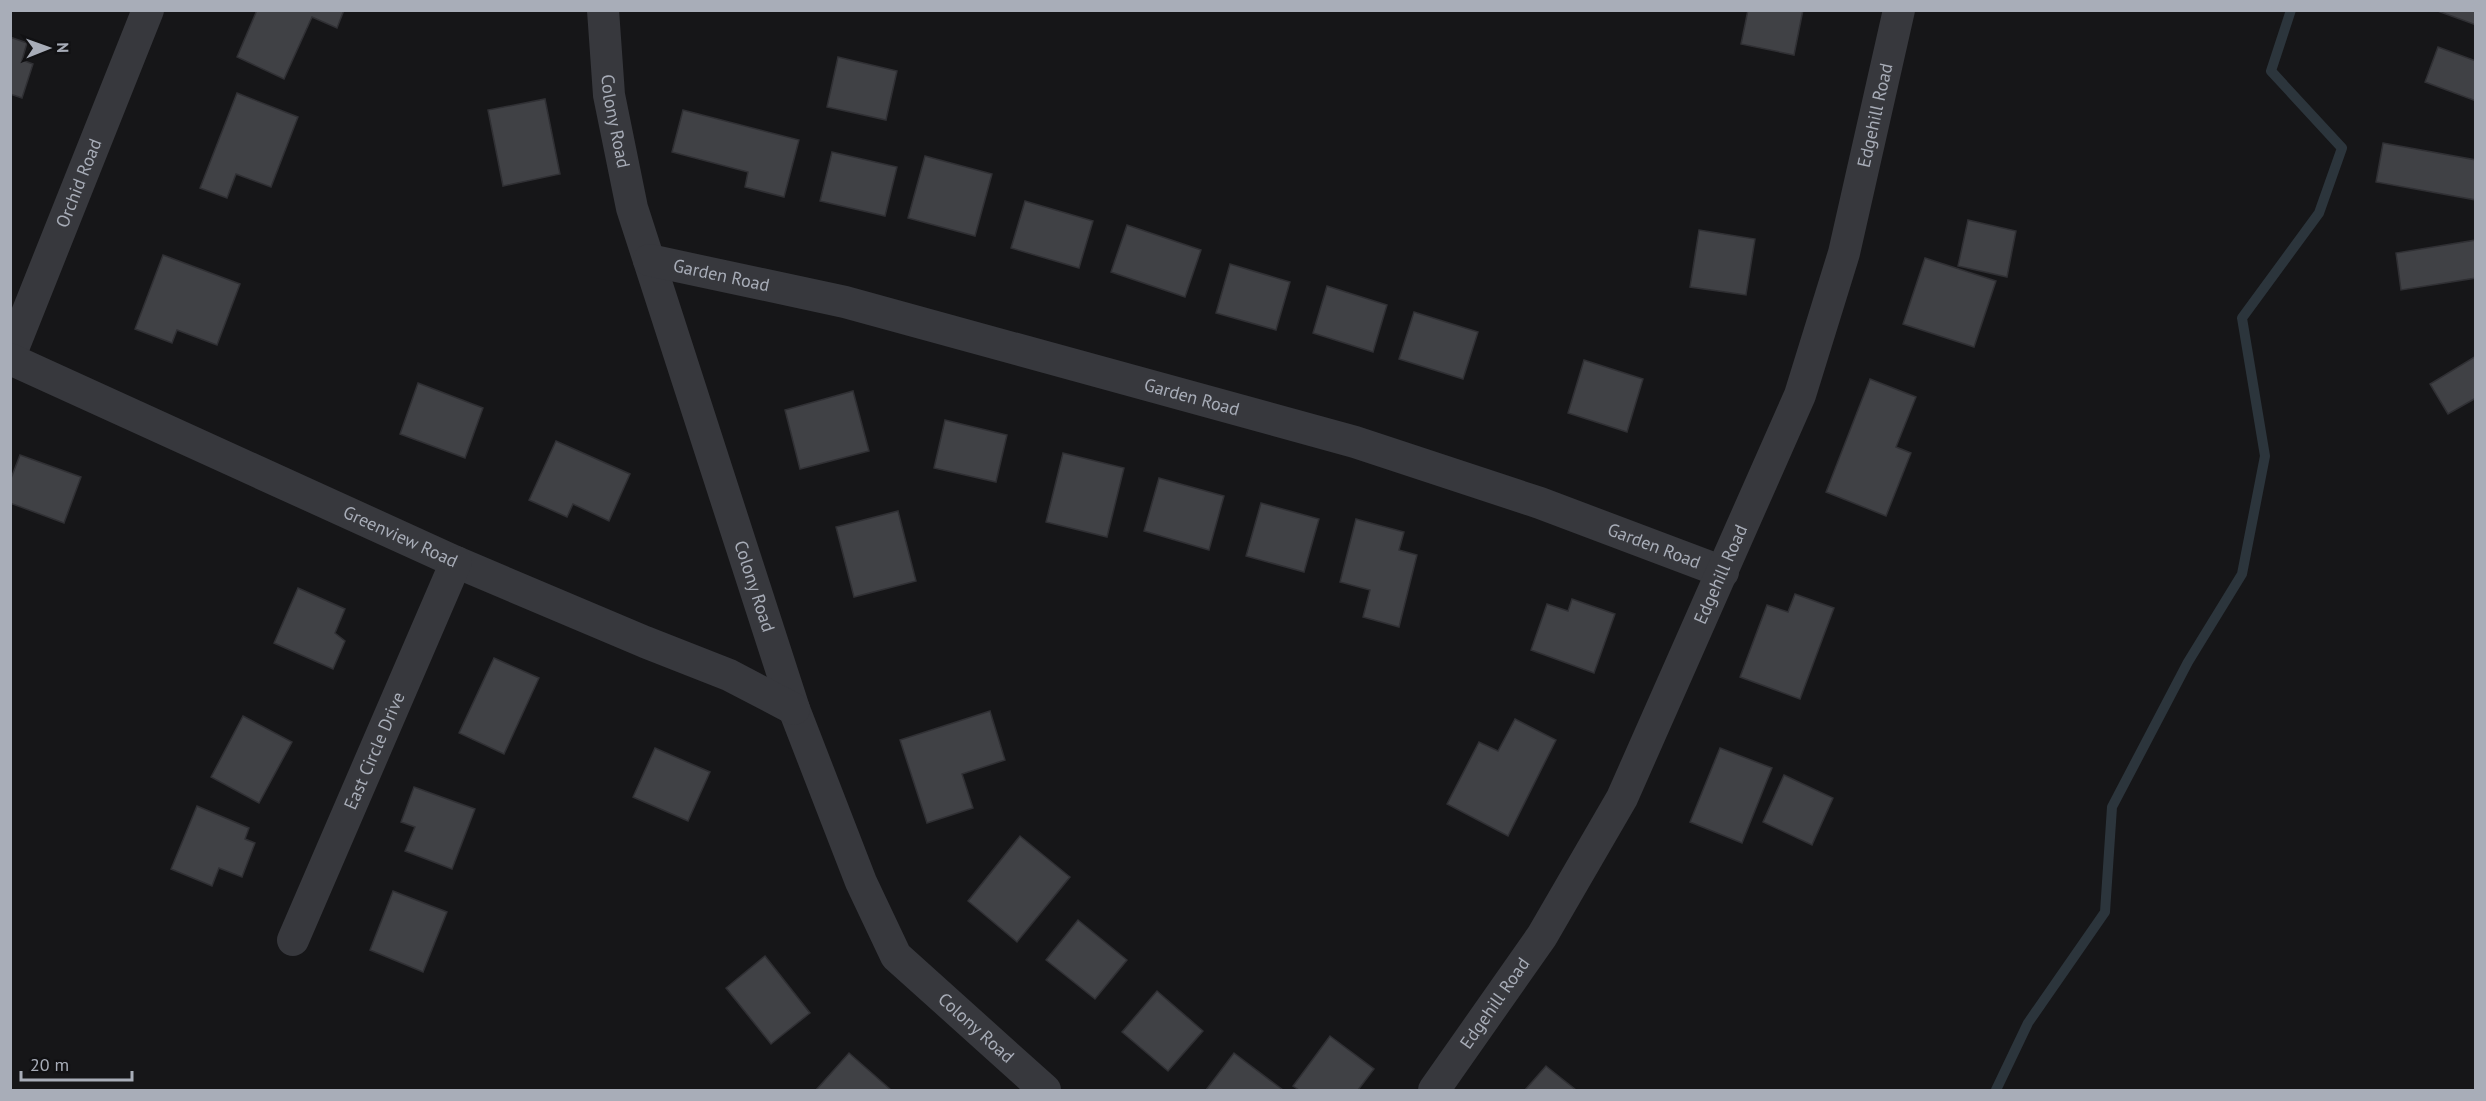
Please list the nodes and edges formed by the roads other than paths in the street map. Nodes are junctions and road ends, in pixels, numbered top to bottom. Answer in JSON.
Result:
{"nodes":[{"id":1,"x":148,"y":10,"type":"edge"},
{"id":2,"x":603,"y":10,"type":"edge"},
{"id":3,"x":1899,"y":10,"type":"edge"},
{"id":4,"x":649,"y":260,"type":"junction"},
{"id":5,"x":10,"y":357,"type":"edge"},
{"id":6,"x":456,"y":562,"type":"junction"},
{"id":7,"x":1723,"y":572,"type":"junction"},
{"id":8,"x":794,"y":709,"type":"junction"},
{"id":9,"x":293,"y":940,"type":"dead end"},
{"id":10,"x":1046,"y":1090,"type":"edge"},
{"id":11,"x":1434,"y":1090,"type":"edge"}],
"edges":[{"from":1,"to":5,"type":"street","name":"Orchid Road"},
{"from":2,"to":4,"type":"street","name":"Colony Road"},
{"from":3,"to":7,"type":"street","name":"Edgehill Road"},
{"from":4,"to":7,"type":"street","name":"Garden Road"},
{"from":4,"to":8,"type":"street","name":"Colony Road"},
{"from":5,"to":6,"type":"street","name":"Greenview Road"},
{"from":6,"to":8,"type":"street","name":"Greenview Road"},
{"from":6,"to":9,"type":"street","name":"East Circle Drive"},
{"from":7,"to":11,"type":"street","name":"Edgehill Road"},
{"from":8,"to":10,"type":"street","name":"Colony Road"}]}
